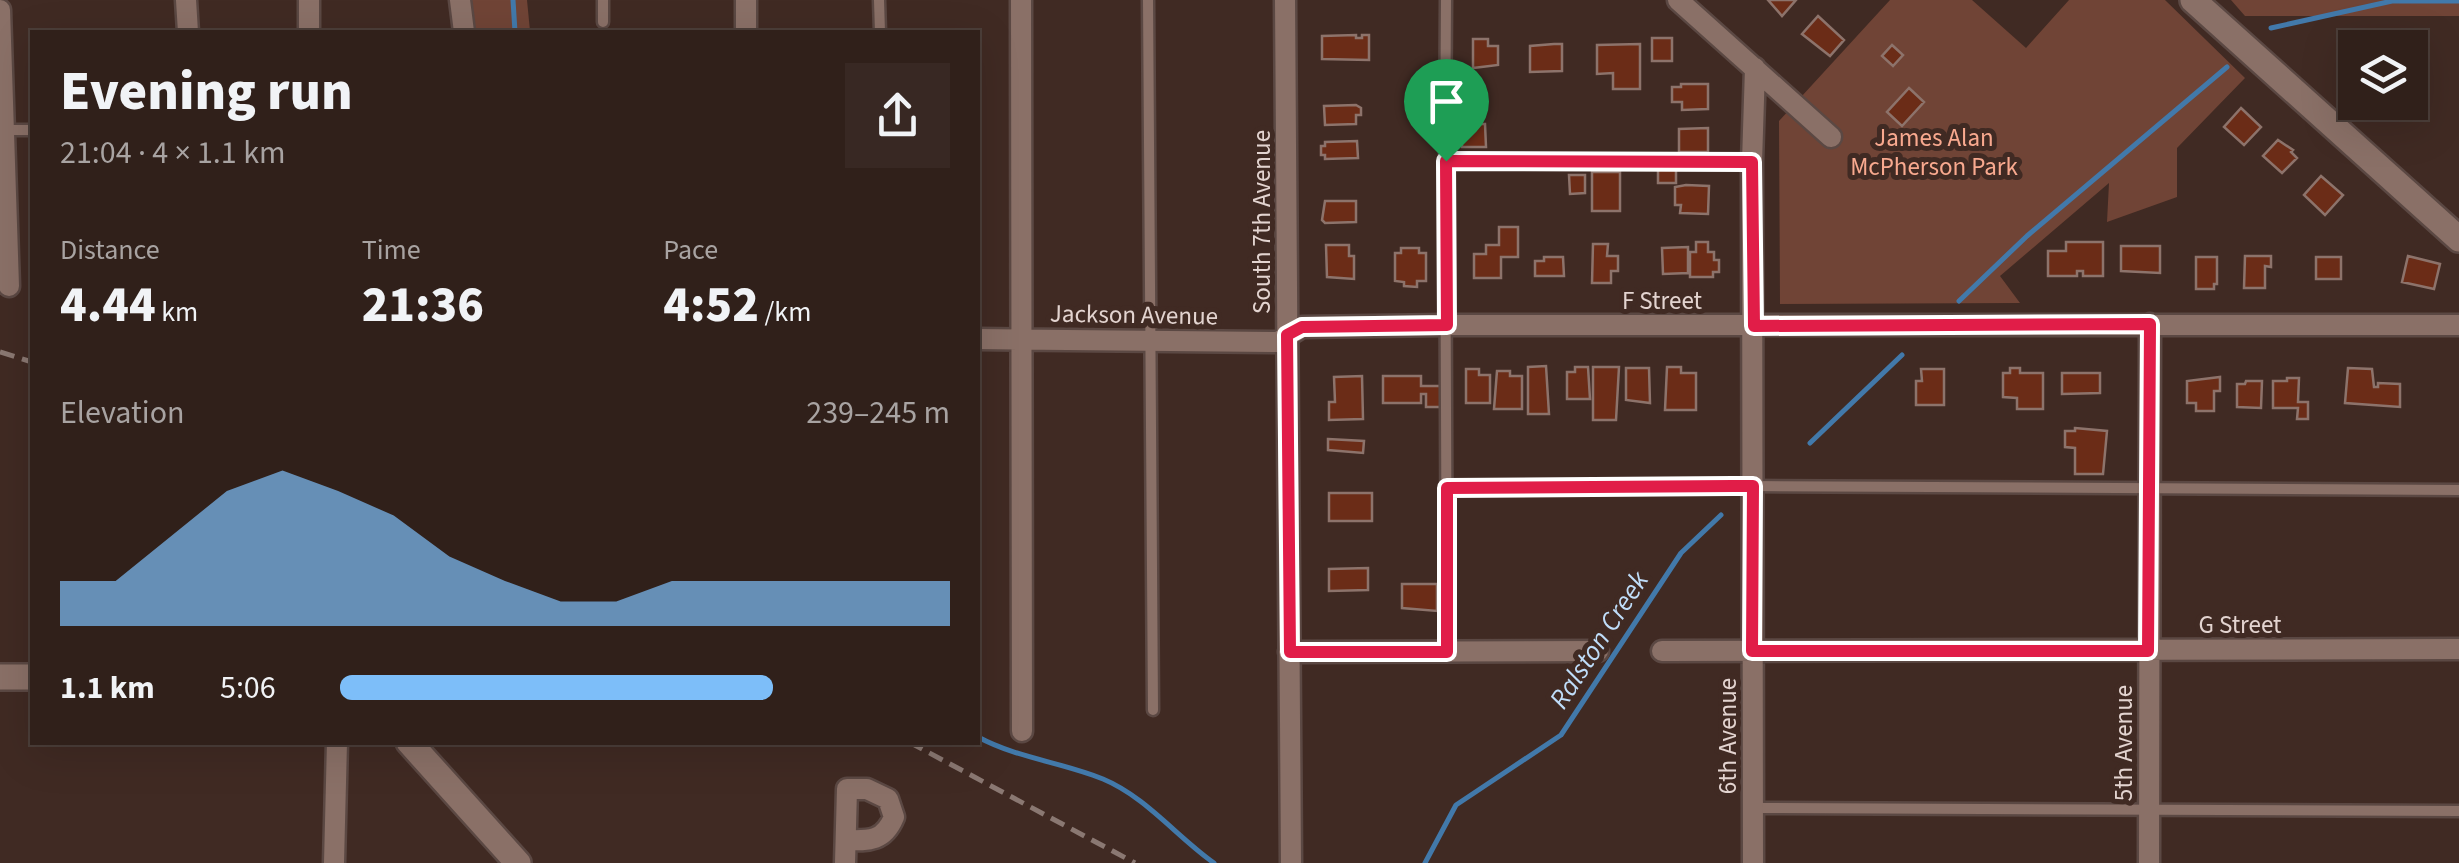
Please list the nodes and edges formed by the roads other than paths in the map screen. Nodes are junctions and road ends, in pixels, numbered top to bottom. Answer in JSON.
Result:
{"nodes":[{"id":1,"x":186,"y":0,"type":"edge"},
{"id":2,"x":310,"y":0,"type":"edge"},
{"id":3,"x":460,"y":0,"type":"edge"},
{"id":4,"x":603,"y":0,"type":"edge"},
{"id":5,"x":746,"y":0,"type":"edge"},
{"id":6,"x":880,"y":0,"type":"edge"},
{"id":7,"x":1020,"y":0,"type":"edge"},
{"id":8,"x":1148,"y":0,"type":"edge"},
{"id":9,"x":1285,"y":0,"type":"edge"},
{"id":10,"x":1446,"y":0,"type":"edge"},
{"id":11,"x":1678,"y":0,"type":"edge"},
{"id":12,"x":2193,"y":0,"type":"edge"},
{"id":13,"x":0,"y":10,"type":"edge"},
{"id":14,"x":603,"y":22,"type":"dead end"},
{"id":15,"x":188,"y":30,"type":"edge"},
{"id":16,"x":309,"y":30,"type":"edge"},
{"id":17,"x":464,"y":30,"type":"edge"},
{"id":18,"x":746,"y":30,"type":"edge"},
{"id":19,"x":880,"y":30,"type":"edge"},
{"id":20,"x":1755,"y":68,"type":"junction"},
{"id":21,"x":3,"y":130,"type":"junction"},
{"id":22,"x":30,"y":130,"type":"edge"},
{"id":23,"x":1830,"y":137,"type":"dead end"},
{"id":24,"x":1446,"y":161,"type":"junction"},
{"id":25,"x":1752,"y":162,"type":"junction"},
{"id":26,"x":2459,"y":239,"type":"edge"},
{"id":27,"x":8,"y":286,"type":"dead end"},
{"id":28,"x":2150,"y":324,"type":"junction"},
{"id":29,"x":2459,"y":324,"type":"edge"},
{"id":30,"x":1447,"y":325,"type":"junction"},
{"id":31,"x":1754,"y":326,"type":"junction"},
{"id":32,"x":1287,"y":335,"type":"junction"},
{"id":33,"x":1020,"y":338,"type":"junction"},
{"id":34,"x":980,"y":339,"type":"edge"},
{"id":35,"x":1152,"y":340,"type":"junction"},
{"id":36,"x":1753,"y":486,"type":"junction"},
{"id":37,"x":1447,"y":488,"type":"junction"},
{"id":38,"x":2148,"y":490,"type":"junction"},
{"id":39,"x":2459,"y":490,"type":"edge"},
{"id":40,"x":1598,"y":650,"type":"dead end"},
{"id":41,"x":1662,"y":650,"type":"dead end"},
{"id":42,"x":2459,"y":650,"type":"edge"},
{"id":43,"x":1752,"y":651,"type":"junction"},
{"id":44,"x":2148,"y":651,"type":"junction"},
{"id":45,"x":1290,"y":652,"type":"junction"},
{"id":46,"x":1447,"y":652,"type":"junction"},
{"id":47,"x":0,"y":677,"type":"edge"},
{"id":48,"x":30,"y":677,"type":"edge"},
{"id":49,"x":1153,"y":710,"type":"dead end"},
{"id":50,"x":1022,"y":730,"type":"dead end"},
{"id":51,"x":337,"y":745,"type":"edge"},
{"id":52,"x":413,"y":745,"type":"edge"},
{"id":53,"x":1753,"y":808,"type":"junction"},
{"id":54,"x":2149,"y":810,"type":"junction"},
{"id":55,"x":2459,"y":810,"type":"edge"},
{"id":56,"x":846,"y":840,"type":"dead end"},
{"id":57,"x":334,"y":863,"type":"edge"},
{"id":58,"x":518,"y":863,"type":"edge"},
{"id":59,"x":845,"y":863,"type":"edge"},
{"id":60,"x":1291,"y":863,"type":"edge"},
{"id":61,"x":1754,"y":863,"type":"edge"},
{"id":62,"x":2149,"y":863,"type":"edge"}],
"edges":[{"from":1,"to":15,"type":"street"},
{"from":2,"to":16,"type":"street"},
{"from":3,"to":17,"type":"street"},
{"from":4,"to":14,"type":"lane"},
{"from":5,"to":18,"type":"street"},
{"from":6,"to":19,"type":"lane"},
{"from":7,"to":33,"type":"street"},
{"from":8,"to":35,"type":"lane"},
{"from":9,"to":32,"type":"street","name":"South 7th Avenue"},
{"from":10,"to":24,"type":"lane"},
{"from":11,"to":20,"type":"street"},
{"from":12,"to":26,"type":"main road"},
{"from":13,"to":21,"type":"street"},
{"from":20,"to":23,"type":"street"},
{"from":20,"to":25,"type":"street","name":"6th Avenue"},
{"from":21,"to":22,"type":"lane"},
{"from":21,"to":27,"type":"street"},
{"from":24,"to":25,"type":"lane"},
{"from":24,"to":30,"type":"lane"},
{"from":25,"to":31,"type":"street","name":"6th Avenue"},
{"from":28,"to":29,"type":"street","name":"F Street"},
{"from":28,"to":31,"type":"street","name":"F Street"},
{"from":28,"to":38,"type":"street","name":"5th Avenue"},
{"from":30,"to":31,"type":"street","name":"F Street"},
{"from":30,"to":32,"type":"street","name":"F Street"},
{"from":30,"to":37,"type":"lane"},
{"from":31,"to":36,"type":"street","name":"6th Avenue"},
{"from":32,"to":35,"type":"street","name":"Jackson Avenue"},
{"from":32,"to":45,"type":"street","name":"South 7th Avenue"},
{"from":33,"to":34,"type":"street","name":"Jackson Avenue"},
{"from":33,"to":35,"type":"street","name":"Jackson Avenue"},
{"from":33,"to":50,"type":"street"},
{"from":35,"to":49,"type":"lane"},
{"from":36,"to":37,"type":"lane"},
{"from":36,"to":38,"type":"lane"},
{"from":36,"to":43,"type":"street","name":"6th Avenue"},
{"from":37,"to":46,"type":"lane"},
{"from":38,"to":39,"type":"lane"},
{"from":38,"to":44,"type":"street","name":"5th Avenue"},
{"from":40,"to":46,"type":"street"},
{"from":41,"to":43,"type":"street","name":"G Street"},
{"from":42,"to":44,"type":"street","name":"G Street"},
{"from":43,"to":44,"type":"street","name":"G Street"},
{"from":43,"to":53,"type":"street","name":"6th Avenue"},
{"from":44,"to":54,"type":"street","name":"5th Avenue"},
{"from":45,"to":46,"type":"street"},
{"from":45,"to":60,"type":"street","name":"South 7th Avenue"},
{"from":47,"to":48,"type":"main road"},
{"from":51,"to":57,"type":"street"},
{"from":52,"to":58,"type":"main road"},
{"from":53,"to":54,"type":"lane"},
{"from":53,"to":61,"type":"street","name":"6th Avenue"},
{"from":54,"to":55,"type":"lane"},
{"from":54,"to":62,"type":"street","name":"5th Avenue"},
{"from":56,"to":59,"type":"street"}]}
